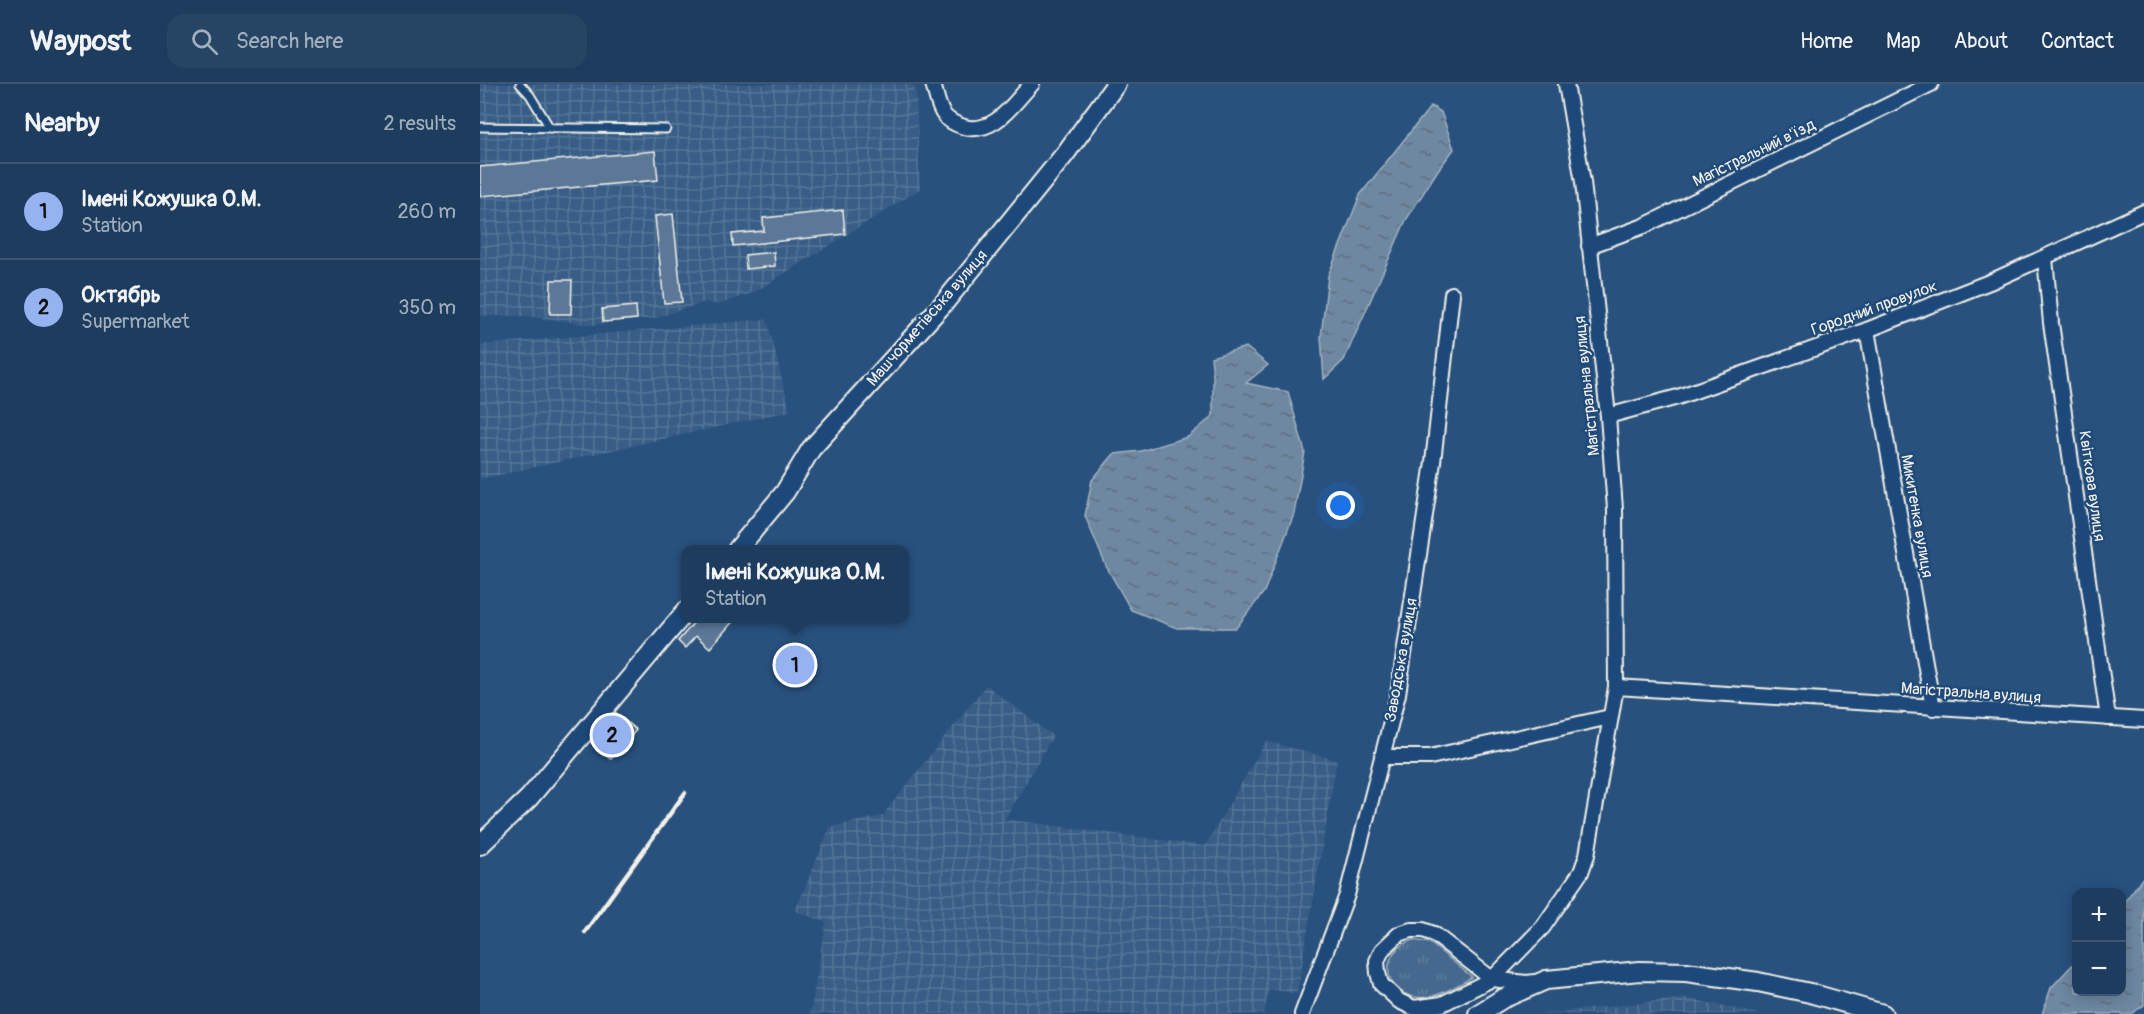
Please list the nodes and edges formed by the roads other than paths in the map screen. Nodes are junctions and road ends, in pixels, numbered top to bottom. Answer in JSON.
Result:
{"nodes":[{"id":1,"x":933,"y":84,"type":"edge"},
{"id":2,"x":1032,"y":84,"type":"edge"},
{"id":3,"x":1116,"y":84,"type":"edge"},
{"id":4,"x":1566,"y":84,"type":"edge"},
{"id":5,"x":1931,"y":84,"type":"edge"},
{"id":6,"x":524,"y":86,"type":"edge"},
{"id":7,"x":480,"y":128,"type":"edge"},
{"id":8,"x":550,"y":128,"type":"junction"},
{"id":9,"x":666,"y":129,"type":"dead end"},
{"id":10,"x":2144,"y":212,"type":"edge"},
{"id":11,"x":1589,"y":246,"type":"junction"},
{"id":12,"x":2045,"y":258,"type":"junction"},
{"id":13,"x":1452,"y":294,"type":"dead end"},
{"id":14,"x":1867,"y":330,"type":"junction"},
{"id":15,"x":1608,"y":416,"type":"junction"},
{"id":16,"x":740,"y":545,"type":"edge"},
{"id":17,"x":681,"y":617,"type":"edge"},
{"id":18,"x":1616,"y":687,"type":"junction"},
{"id":19,"x":1933,"y":708,"type":"junction"},
{"id":20,"x":1610,"y":717,"type":"junction"},
{"id":21,"x":2108,"y":718,"type":"junction"},
{"id":22,"x":2144,"y":720,"type":"edge"},
{"id":23,"x":1382,"y":757,"type":"junction"},
{"id":24,"x":480,"y":845,"type":"edge"},
{"id":25,"x":1492,"y":979,"type":"junction"},
{"id":26,"x":1546,"y":980,"type":"junction"},
{"id":27,"x":1302,"y":1014,"type":"edge"},
{"id":28,"x":1478,"y":1014,"type":"edge"},
{"id":29,"x":1883,"y":1014,"type":"edge"}],
"edges":[{"from":1,"to":2,"type":"street"},
{"from":3,"to":16,"type":"street","name":"Машчорметівська вулиця"},
{"from":4,"to":11,"type":"street","name":"Магістральна вулиця"},
{"from":5,"to":11,"type":"street","name":"Магістральний в'їзд"},
{"from":6,"to":8,"type":"lane"},
{"from":7,"to":8,"type":"lane"},
{"from":8,"to":9,"type":"lane"},
{"from":10,"to":12,"type":"street","name":"Городний провулок"},
{"from":11,"to":15,"type":"street","name":"Магістральна вулиця"},
{"from":12,"to":14,"type":"street","name":"Городний провулок"},
{"from":12,"to":21,"type":"street","name":"Квіткова вулиця"},
{"from":13,"to":23,"type":"street","name":"Заводська вулиця"},
{"from":14,"to":15,"type":"street","name":"Городний провулок"},
{"from":14,"to":19,"type":"street","name":"Микитенка вулиця"},
{"from":15,"to":18,"type":"street","name":"Магістральна вулиця"},
{"from":17,"to":24,"type":"street"},
{"from":18,"to":19,"type":"street","name":"Магістральна вулиця"},
{"from":18,"to":20,"type":"street","name":"Магістральна вулиця"},
{"from":19,"to":21,"type":"street","name":"Магістральна вулиця"},
{"from":20,"to":23,"type":"street"},
{"from":20,"to":25,"type":"street","name":"Магістральна вулиця"},
{"from":21,"to":22,"type":"street","name":"Магістральна вулиця"},
{"from":23,"to":27,"type":"street","name":"Заводська вулиця"},
{"from":25,"to":25,"type":"street"},
{"from":25,"to":26,"type":"street"},
{"from":26,"to":28,"type":"street"},
{"from":26,"to":29,"type":"street"}]}
